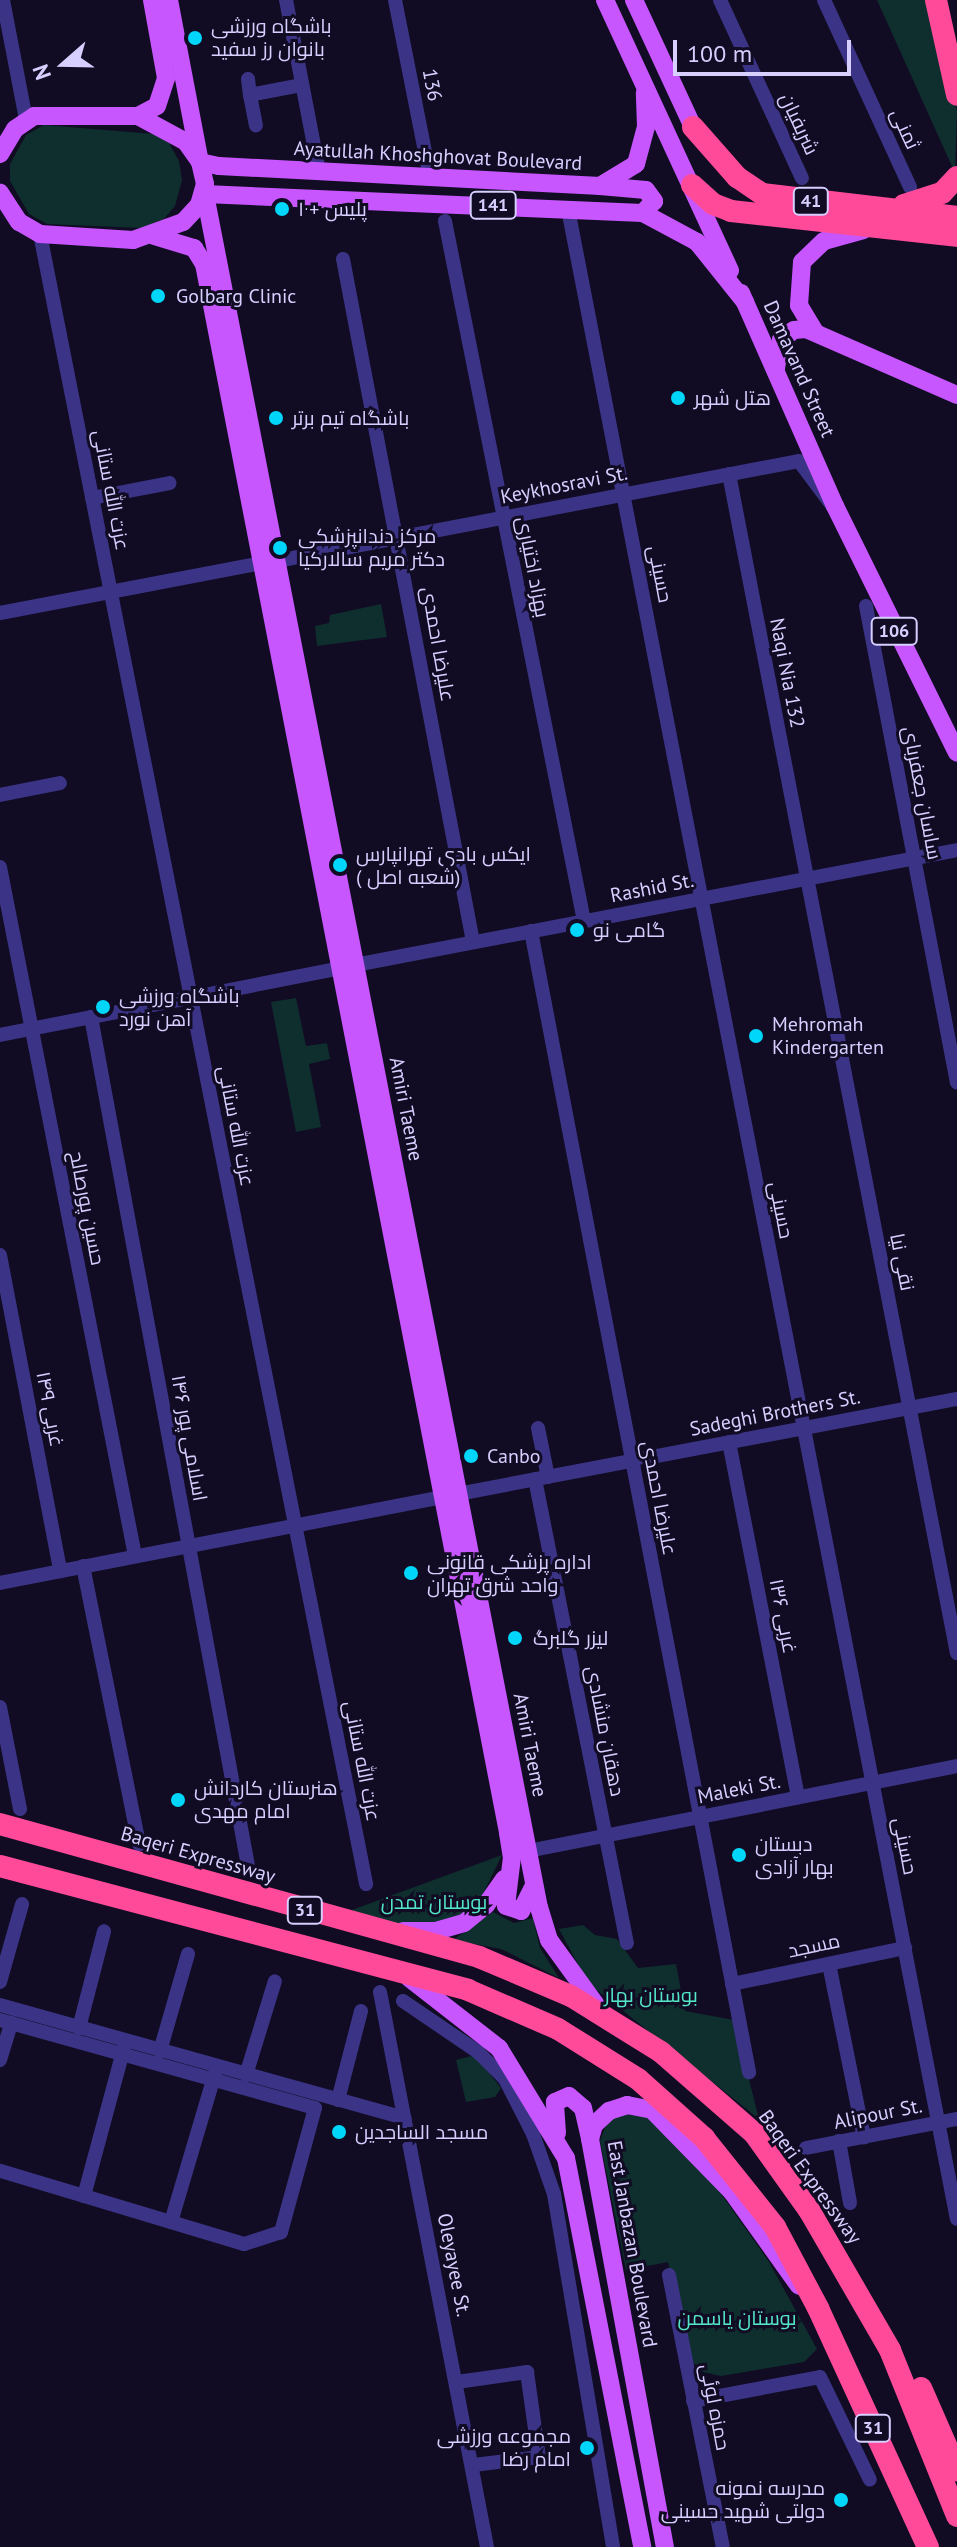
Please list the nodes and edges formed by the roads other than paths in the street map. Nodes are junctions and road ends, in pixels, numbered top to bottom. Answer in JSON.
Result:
{"nodes":[{"id":1,"x":3,"y":0,"type":"edge"},
{"id":2,"x":152,"y":0,"type":"edge"},
{"id":3,"x":169,"y":0,"type":"edge"},
{"id":4,"x":286,"y":0,"type":"edge"},
{"id":5,"x":395,"y":0,"type":"edge"},
{"id":6,"x":605,"y":0,"type":"edge"},
{"id":7,"x":634,"y":0,"type":"edge"},
{"id":8,"x":720,"y":0,"type":"edge"},
{"id":9,"x":824,"y":0,"type":"edge"},
{"id":10,"x":936,"y":0,"type":"edge"},
{"id":11,"x":248,"y":79,"type":"dead end"},
{"id":12,"x":302,"y":85,"type":"junction"},
{"id":13,"x":645,"y":87,"type":"junction"},
{"id":14,"x":250,"y":95,"type":"junction"},
{"id":15,"x":957,"y":95,"type":"edge"},
{"id":16,"x":138,"y":116,"type":"junction"},
{"id":17,"x":256,"y":125,"type":"dead end"},
{"id":18,"x":14,"y":127,"type":"edge"},
{"id":19,"x":693,"y":127,"type":"joint"},
{"id":20,"x":0,"y":154,"type":"edge"},
{"id":21,"x":200,"y":162,"type":"junction"},
{"id":22,"x":319,"y":171,"type":"junction"},
{"id":23,"x":430,"y":177,"type":"junction"},
{"id":24,"x":957,"y":177,"type":"edge"},
{"id":25,"x":802,"y":178,"type":"dead end"},
{"id":26,"x":692,"y":185,"type":"junction"},
{"id":27,"x":600,"y":186,"type":"junction"},
{"id":28,"x":910,"y":187,"type":"dead end"},
{"id":29,"x":0,"y":193,"type":"edge"},
{"id":30,"x":205,"y":194,"type":"junction"},
{"id":31,"x":874,"y":208,"type":"junction"},
{"id":32,"x":568,"y":209,"type":"junction"},
{"id":33,"x":0,"y":213,"type":"edge"},
{"id":34,"x":643,"y":213,"type":"junction"},
{"id":35,"x":957,"y":217,"type":"edge"},
{"id":36,"x":445,"y":221,"type":"dead end"},
{"id":37,"x":19,"y":222,"type":"junction"},
{"id":38,"x":212,"y":230,"type":"junction"},
{"id":39,"x":891,"y":231,"type":"junction"},
{"id":40,"x":924,"y":233,"type":"junction"},
{"id":41,"x":40,"y":234,"type":"junction"},
{"id":42,"x":154,"y":236,"type":"junction"},
{"id":43,"x":957,"y":236,"type":"edge"},
{"id":44,"x":957,"y":245,"type":"edge"},
{"id":45,"x":194,"y":248,"type":"junction"},
{"id":46,"x":343,"y":259,"type":"dead end"},
{"id":47,"x":745,"y":302,"type":"junction"},
{"id":48,"x":815,"y":332,"type":"junction"},
{"id":49,"x":776,"y":371,"type":"junction"},
{"id":50,"x":957,"y":395,"type":"edge"},
{"id":51,"x":729,"y":474,"type":"junction"},
{"id":52,"x":170,"y":483,"type":"dead end"},
{"id":53,"x":624,"y":494,"type":"junction"},
{"id":54,"x":92,"y":498,"type":"junction"},
{"id":55,"x":835,"y":506,"type":"junction"},
{"id":56,"x":503,"y":517,"type":"junction"},
{"id":57,"x":398,"y":537,"type":"junction"},
{"id":58,"x":270,"y":562,"type":"junction"},
{"id":59,"x":111,"y":592,"type":"junction"},
{"id":60,"x":866,"y":606,"type":"dead end"},
{"id":61,"x":0,"y":613,"type":"edge"},
{"id":62,"x":957,"y":753,"type":"edge"},
{"id":63,"x":60,"y":783,"type":"dead end"},
{"id":64,"x":0,"y":795,"type":"edge"},
{"id":65,"x":957,"y":850,"type":"edge"},
{"id":66,"x":914,"y":858,"type":"junction"},
{"id":67,"x":0,"y":867,"type":"edge"},
{"id":68,"x":807,"y":878,"type":"junction"},
{"id":69,"x":702,"y":899,"type":"junction"},
{"id":70,"x":584,"y":921,"type":"junction"},
{"id":71,"x":531,"y":931,"type":"junction"},
{"id":72,"x":473,"y":942,"type":"junction"},
{"id":73,"x":348,"y":967,"type":"junction"},
{"id":74,"x":191,"y":997,"type":"junction"},
{"id":75,"x":91,"y":1017,"type":"junction"},
{"id":76,"x":31,"y":1028,"type":"junction"},
{"id":77,"x":0,"y":1035,"type":"edge"},
{"id":78,"x":957,"y":1082,"type":"edge"},
{"id":79,"x":0,"y":1255,"type":"edge"},
{"id":80,"x":957,"y":1399,"type":"edge"},
{"id":81,"x":910,"y":1408,"type":"junction"},
{"id":82,"x":538,"y":1428,"type":"dead end"},
{"id":83,"x":802,"y":1428,"type":"junction"},
{"id":84,"x":729,"y":1442,"type":"junction"},
{"id":85,"x":631,"y":1461,"type":"junction"},
{"id":86,"x":541,"y":1478,"type":"junction"},
{"id":87,"x":450,"y":1495,"type":"junction"},
{"id":88,"x":295,"y":1525,"type":"junction"},
{"id":89,"x":188,"y":1546,"type":"junction"},
{"id":90,"x":135,"y":1556,"type":"junction"},
{"id":91,"x":83,"y":1566,"type":"junction"},
{"id":92,"x":60,"y":1571,"type":"junction"},
{"id":93,"x":0,"y":1583,"type":"edge"},
{"id":94,"x":957,"y":1653,"type":"edge"},
{"id":95,"x":0,"y":1707,"type":"edge"},
{"id":96,"x":957,"y":1766,"type":"edge"},
{"id":97,"x":873,"y":1782,"type":"junction"},
{"id":98,"x":798,"y":1797,"type":"junction"},
{"id":99,"x":20,"y":1809,"type":"dead end"},
{"id":100,"x":700,"y":1817,"type":"junction"},
{"id":101,"x":0,"y":1824,"type":"edge"},
{"id":102,"x":605,"y":1835,"type":"junction"},
{"id":103,"x":139,"y":1844,"type":"dead end"},
{"id":104,"x":528,"y":1851,"type":"junction"},
{"id":105,"x":0,"y":1866,"type":"edge"},
{"id":106,"x":248,"y":1866,"type":"dead end"},
{"id":107,"x":508,"y":1873,"type":"junction"},
{"id":108,"x":534,"y":1883,"type":"junction"},
{"id":109,"x":366,"y":1884,"type":"dead end"},
{"id":110,"x":22,"y":1904,"type":"dead end"},
{"id":111,"x":375,"y":1930,"type":"junction"},
{"id":112,"x":104,"y":1931,"type":"dead end"},
{"id":113,"x":627,"y":1943,"type":"dead end"},
{"id":114,"x":905,"y":1948,"type":"junction"},
{"id":115,"x":188,"y":1954,"type":"dead end"},
{"id":116,"x":829,"y":1964,"type":"junction"},
{"id":117,"x":400,"y":1972,"type":"junction"},
{"id":118,"x":275,"y":1981,"type":"dead end"},
{"id":119,"x":0,"y":1982,"type":"edge"},
{"id":120,"x":732,"y":1984,"type":"junction"},
{"id":121,"x":380,"y":1992,"type":"dead end"},
{"id":122,"x":403,"y":2001,"type":"dead end"},
{"id":123,"x":0,"y":2005,"type":"edge"},
{"id":124,"x":361,"y":2011,"type":"dead end"},
{"id":125,"x":604,"y":2014,"type":"junction"},
{"id":126,"x":6,"y":2021,"type":"edge"},
{"id":127,"x":79,"y":2028,"type":"junction"},
{"id":128,"x":124,"y":2047,"type":"junction"},
{"id":129,"x":160,"y":2051,"type":"junction"},
{"id":130,"x":0,"y":2060,"type":"edge"},
{"id":131,"x":216,"y":2072,"type":"junction"},
{"id":132,"x":749,"y":2072,"type":"dead end"},
{"id":133,"x":246,"y":2075,"type":"junction"},
{"id":134,"x":338,"y":2100,"type":"junction"},
{"id":135,"x":404,"y":2118,"type":"junction"},
{"id":136,"x":957,"y":2119,"type":"edge"},
{"id":137,"x":938,"y":2122,"type":"junction"},
{"id":138,"x":864,"y":2137,"type":"junction"},
{"id":139,"x":590,"y":2139,"type":"junction"},
{"id":140,"x":839,"y":2141,"type":"junction"},
{"id":141,"x":559,"y":2144,"type":"junction"},
{"id":142,"x":806,"y":2148,"type":"dead end"},
{"id":143,"x":0,"y":2171,"type":"edge"},
{"id":144,"x":570,"y":2179,"type":"junction"},
{"id":145,"x":550,"y":2183,"type":"junction"},
{"id":146,"x":84,"y":2196,"type":"junction"},
{"id":147,"x":850,"y":2203,"type":"dead end"},
{"id":148,"x":957,"y":2219,"type":"edge"},
{"id":149,"x":171,"y":2222,"type":"junction"},
{"id":150,"x":669,"y":2275,"type":"dead end"},
{"id":151,"x":818,"y":2308,"type":"junction"},
{"id":152,"x":890,"y":2350,"type":"junction"},
{"id":153,"x":846,"y":2369,"type":"junction"},
{"id":154,"x":457,"y":2382,"type":"junction"},
{"id":155,"x":693,"y":2401,"type":"junction"},
{"id":156,"x":473,"y":2465,"type":"junction"},
{"id":157,"x":957,"y":2470,"type":"edge"},
{"id":158,"x":870,"y":2480,"type":"dead end"},
{"id":159,"x":957,"y":2516,"type":"edge"},
{"id":160,"x":487,"y":2547,"type":"edge"},
{"id":161,"x":613,"y":2547,"type":"edge"},
{"id":162,"x":642,"y":2547,"type":"edge"},
{"id":163,"x":665,"y":2547,"type":"edge"},
{"id":164,"x":723,"y":2547,"type":"edge"},
{"id":165,"x":913,"y":2547,"type":"edge"},
{"id":166,"x":928,"y":2547,"type":"edge"}],
"edges":[{"from":1,"to":18,"type":"street"},
{"from":2,"to":16,"type":"main road"},
{"from":3,"to":21,"type":"main road","name":"Amiri Taeme"},
{"from":4,"to":12,"type":"street"},
{"from":5,"to":23,"type":"street","name":"136"},
{"from":6,"to":13,"type":"main road","name":"Damavand Street","number":"106"},
{"from":7,"to":19,"type":"main road"},
{"from":8,"to":25,"type":"street","name":"شریفیان"},
{"from":9,"to":28,"type":"street","name":"ثمنی"},
{"from":10,"to":15,"type":"highway"},
{"from":11,"to":14,"type":"street"},
{"from":12,"to":14,"type":"street"},
{"from":12,"to":22,"type":"street"},
{"from":13,"to":26,"type":"main road","name":"Damavand Street","number":"106"},
{"from":13,"to":27,"type":"main road","name":"Ayatullah Khoshghovat Boulevard"},
{"from":14,"to":17,"type":"street"},
{"from":16,"to":18,"type":"main road"},
{"from":16,"to":21,"type":"main road"},
{"from":18,"to":20,"type":"main road"},
{"from":19,"to":31,"type":"highway","number":"41"},
{"from":21,"to":22,"type":"main road","name":"Ayatullah Khoshghovat Boulevard","number":"141"},
{"from":21,"to":30,"type":"main road","name":"Amiri Taeme"},
{"from":22,"to":23,"type":"main road","name":"Ayatullah Khoshghovat Boulevard","number":"141"},
{"from":23,"to":27,"type":"main road","name":"Ayatullah Khoshghovat Boulevard","number":"141"},
{"from":24,"to":31,"type":"highway"},
{"from":26,"to":39,"type":"highway","number":"41"},
{"from":26,"to":47,"type":"main road","name":"Damavand Street","number":"106"},
{"from":27,"to":34,"type":"main road"},
{"from":29,"to":37,"type":"main road"},
{"from":30,"to":32,"type":"main road","number":"141"},
{"from":30,"to":38,"type":"main road","name":"Amiri Taeme"},
{"from":30,"to":42,"type":"main road"},
{"from":31,"to":35,"type":"highway","number":"41"},
{"from":32,"to":34,"type":"main road","number":"141"},
{"from":32,"to":53,"type":"street","name":"حسینی"},
{"from":33,"to":37,"type":"main road"},
{"from":34,"to":47,"type":"main road","number":"141"},
{"from":36,"to":56,"type":"street","name":"بهزاد اختیاری"},
{"from":37,"to":41,"type":"main road"},
{"from":38,"to":45,"type":"main road"},
{"from":38,"to":58,"type":"main road","name":"Amiri Taeme"},
{"from":39,"to":40,"type":"highway","number":"41"},
{"from":39,"to":48,"type":"main road"},
{"from":40,"to":43,"type":"highway","number":"41"},
{"from":40,"to":44,"type":"highway"},
{"from":41,"to":42,"type":"main road"},
{"from":41,"to":54,"type":"street","name":"عزت الله ستانی"},
{"from":42,"to":45,"type":"main road"},
{"from":45,"to":58,"type":"main road","name":"Amiri Taeme"},
{"from":46,"to":57,"type":"street","name":"علیرضا احمدی"},
{"from":47,"to":49,"type":"main road","name":"Damavand Street","number":"106"},
{"from":48,"to":49,"type":"main road"},
{"from":48,"to":50,"type":"main road","name":"Damavand Street"},
{"from":49,"to":55,"type":"main road","name":"Damavand Street","number":"106"},
{"from":51,"to":53,"type":"street","name":"Keykhosravi St."},
{"from":51,"to":55,"type":"street","name":"Keykhosravi St."},
{"from":51,"to":68,"type":"street","name":"Naqi Nia 132"},
{"from":52,"to":54,"type":"street"},
{"from":53,"to":56,"type":"street","name":"Keykhosravi St."},
{"from":53,"to":69,"type":"street","name":"حسینی"},
{"from":54,"to":59,"type":"street","name":"عزت الله ستانی"},
{"from":55,"to":62,"type":"main road","name":"Damavand Street","number":"106"},
{"from":56,"to":57,"type":"street","name":"Keykhosravi St."},
{"from":56,"to":70,"type":"street","name":"بهزاد اختیاری"},
{"from":57,"to":58,"type":"street","name":"Keykhosravi St."},
{"from":57,"to":72,"type":"street","name":"علیرضا احمدی"},
{"from":58,"to":59,"type":"street","name":"Keykhosravi St."},
{"from":58,"to":73,"type":"main road","name":"Amiri Taeme"},
{"from":59,"to":61,"type":"street","name":"Keykhosravi St."},
{"from":59,"to":74,"type":"street","name":"عزت الله ستانی"},
{"from":60,"to":66,"type":"street","name":"ساسان جعفربای"},
{"from":63,"to":64,"type":"street"},
{"from":65,"to":66,"type":"street","name":"Rashid St."},
{"from":66,"to":68,"type":"street","name":"Rashid St."},
{"from":66,"to":78,"type":"street","name":"ساسان جعفربای"},
{"from":67,"to":76,"type":"street","name":"حسین پورصالح"},
{"from":68,"to":69,"type":"street","name":"Rashid St."},
{"from":68,"to":81,"type":"street","name":"نقی نیا"},
{"from":69,"to":70,"type":"street","name":"Rashid St."},
{"from":69,"to":83,"type":"street","name":"حسینی"},
{"from":70,"to":71,"type":"street","name":"Rashid St."},
{"from":71,"to":72,"type":"street","name":"Rashid St."},
{"from":71,"to":85,"type":"street","name":"علیرضا احمدی"},
{"from":72,"to":73,"type":"street","name":"Rashid St."},
{"from":73,"to":74,"type":"street","name":"Rashid St."},
{"from":73,"to":87,"type":"main road","name":"Amiri Taeme"},
{"from":74,"to":75,"type":"street","name":"Rashid St."},
{"from":74,"to":88,"type":"street","name":"عزت الله ستانی"},
{"from":75,"to":76,"type":"street","name":"Rashid St."},
{"from":75,"to":89,"type":"street","name":"۱۴۶ اسلامی پور"},
{"from":76,"to":77,"type":"street","name":"Rashid St."},
{"from":76,"to":90,"type":"street","name":"حسین پورصالح"},
{"from":79,"to":92,"type":"street","name":"۱۴۹ غربی"},
{"from":80,"to":81,"type":"street","name":"Sadeghi Brothers St."},
{"from":81,"to":83,"type":"street","name":"Sadeghi Brothers St."},
{"from":81,"to":94,"type":"street","name":"نقی نیا"},
{"from":82,"to":86,"type":"street","name":"دهقان منشادی"},
{"from":83,"to":84,"type":"street","name":"Sadeghi Brothers St."},
{"from":83,"to":97,"type":"street","name":"حسینی"},
{"from":84,"to":85,"type":"street","name":"Sadeghi Brothers St."},
{"from":84,"to":98,"type":"street","name":"۱۳۶ غربی"},
{"from":85,"to":86,"type":"street","name":"Sadeghi Brothers St."},
{"from":85,"to":100,"type":"street","name":"علیرضا احمدی"},
{"from":86,"to":87,"type":"street","name":"Sadeghi Brothers St."},
{"from":86,"to":102,"type":"street","name":"دهقان منشادی"},
{"from":87,"to":88,"type":"street","name":"Sadeghi Brothers St."},
{"from":87,"to":104,"type":"main road","name":"Amiri Taeme"},
{"from":87,"to":107,"type":"main road","name":"Amiri Taeme"},
{"from":88,"to":89,"type":"street","name":"Sadeghi Brothers St."},
{"from":88,"to":109,"type":"street","name":"عزت الله ستانی"},
{"from":89,"to":90,"type":"street","name":"Sadeghi Brothers St."},
{"from":89,"to":106,"type":"street","name":"۱۴۶ اسلامی پور"},
{"from":90,"to":91,"type":"street","name":"Sadeghi Brothers St."},
{"from":91,"to":92,"type":"street","name":"Sadeghi Brothers St."},
{"from":91,"to":103,"type":"street"},
{"from":92,"to":93,"type":"street","name":"Sadeghi Brothers St."},
{"from":95,"to":99,"type":"street"},
{"from":96,"to":97,"type":"street","name":"Maleki St."},
{"from":97,"to":98,"type":"street","name":"Maleki St."},
{"from":97,"to":114,"type":"street","name":"حسینی"},
{"from":98,"to":100,"type":"street","name":"Maleki St."},
{"from":100,"to":102,"type":"street","name":"Maleki St."},
{"from":100,"to":120,"type":"street","name":"علیرضا احمدی"},
{"from":101,"to":111,"type":"highway","name":"Baqeri Expressway","number":"31"},
{"from":102,"to":104,"type":"street","name":"Maleki St."},
{"from":102,"to":113,"type":"street","name":"دهقان منشادی"},
{"from":104,"to":108,"type":"main road","name":"Amiri Taeme"},
{"from":105,"to":117,"type":"highway","number":"31"},
{"from":107,"to":108,"type":"main road","name":"Amiri Taeme"},
{"from":107,"to":111,"type":"main road"},
{"from":108,"to":125,"type":"main road","name":"Amiri Taeme"},
{"from":110,"to":119,"type":"street"},
{"from":111,"to":125,"type":"highway","name":"Baqeri Expressway","number":"31"},
{"from":112,"to":127,"type":"street"},
{"from":114,"to":116,"type":"street","name":"مسجد"},
{"from":114,"to":137,"type":"street","name":"حسینی"},
{"from":115,"to":129,"type":"street"},
{"from":116,"to":120,"type":"street","name":"مسجد"},
{"from":116,"to":138,"type":"street"},
{"from":117,"to":141,"type":"main road"},
{"from":117,"to":151,"type":"highway","number":"31"},
{"from":118,"to":133,"type":"street"},
{"from":120,"to":132,"type":"street","name":"علیرضا احمدی"},
{"from":121,"to":135,"type":"street","name":"Oleyayee St."},
{"from":122,"to":145,"type":"street"},
{"from":123,"to":127,"type":"street"},
{"from":124,"to":134,"type":"street"},
{"from":125,"to":152,"type":"highway","name":"Baqeri Expressway","number":"31"},
{"from":126,"to":128,"type":"street"},
{"from":126,"to":130,"type":"street"},
{"from":127,"to":128,"type":"street"},
{"from":128,"to":129,"type":"street"},
{"from":128,"to":131,"type":"street"},
{"from":128,"to":146,"type":"street"},
{"from":129,"to":131,"type":"street"},
{"from":131,"to":133,"type":"street"},
{"from":131,"to":149,"type":"street"},
{"from":131,"to":149,"type":"street"},
{"from":133,"to":134,"type":"street"},
{"from":134,"to":135,"type":"street"},
{"from":135,"to":154,"type":"street","name":"Oleyayee St."},
{"from":136,"to":137,"type":"street","name":"Alipour St."},
{"from":137,"to":138,"type":"street","name":"Alipour St."},
{"from":137,"to":148,"type":"street","name":"حسینی"},
{"from":138,"to":140,"type":"street","name":"Alipour St."},
{"from":139,"to":141,"type":"main road"},
{"from":139,"to":151,"type":"main road","name":"East Janbazan Boulevard"},
{"from":139,"to":163,"type":"main road","name":"East Janbazan Boulevard"},
{"from":140,"to":142,"type":"street","name":"Alipour St."},
{"from":140,"to":147,"type":"street"},
{"from":141,"to":144,"type":"main road"},
{"from":143,"to":146,"type":"street"},
{"from":144,"to":145,"type":"street"},
{"from":144,"to":162,"type":"main road"},
{"from":145,"to":161,"type":"street"},
{"from":146,"to":149,"type":"street"},
{"from":150,"to":155,"type":"street","name":"حمزه لوئی"},
{"from":151,"to":153,"type":"highway","number":"31"},
{"from":152,"to":157,"type":"highway"},
{"from":152,"to":159,"type":"highway","name":"Baqeri Expressway","number":"31"},
{"from":153,"to":165,"type":"highway"},
{"from":153,"to":166,"type":"highway","number":"31"},
{"from":154,"to":156,"type":"street","name":"Oleyayee St."},
{"from":154,"to":156,"type":"street"},
{"from":155,"to":158,"type":"street"},
{"from":155,"to":164,"type":"street","name":"حمزه لوئی"},
{"from":156,"to":160,"type":"street","name":"Oleyayee St."}]}
